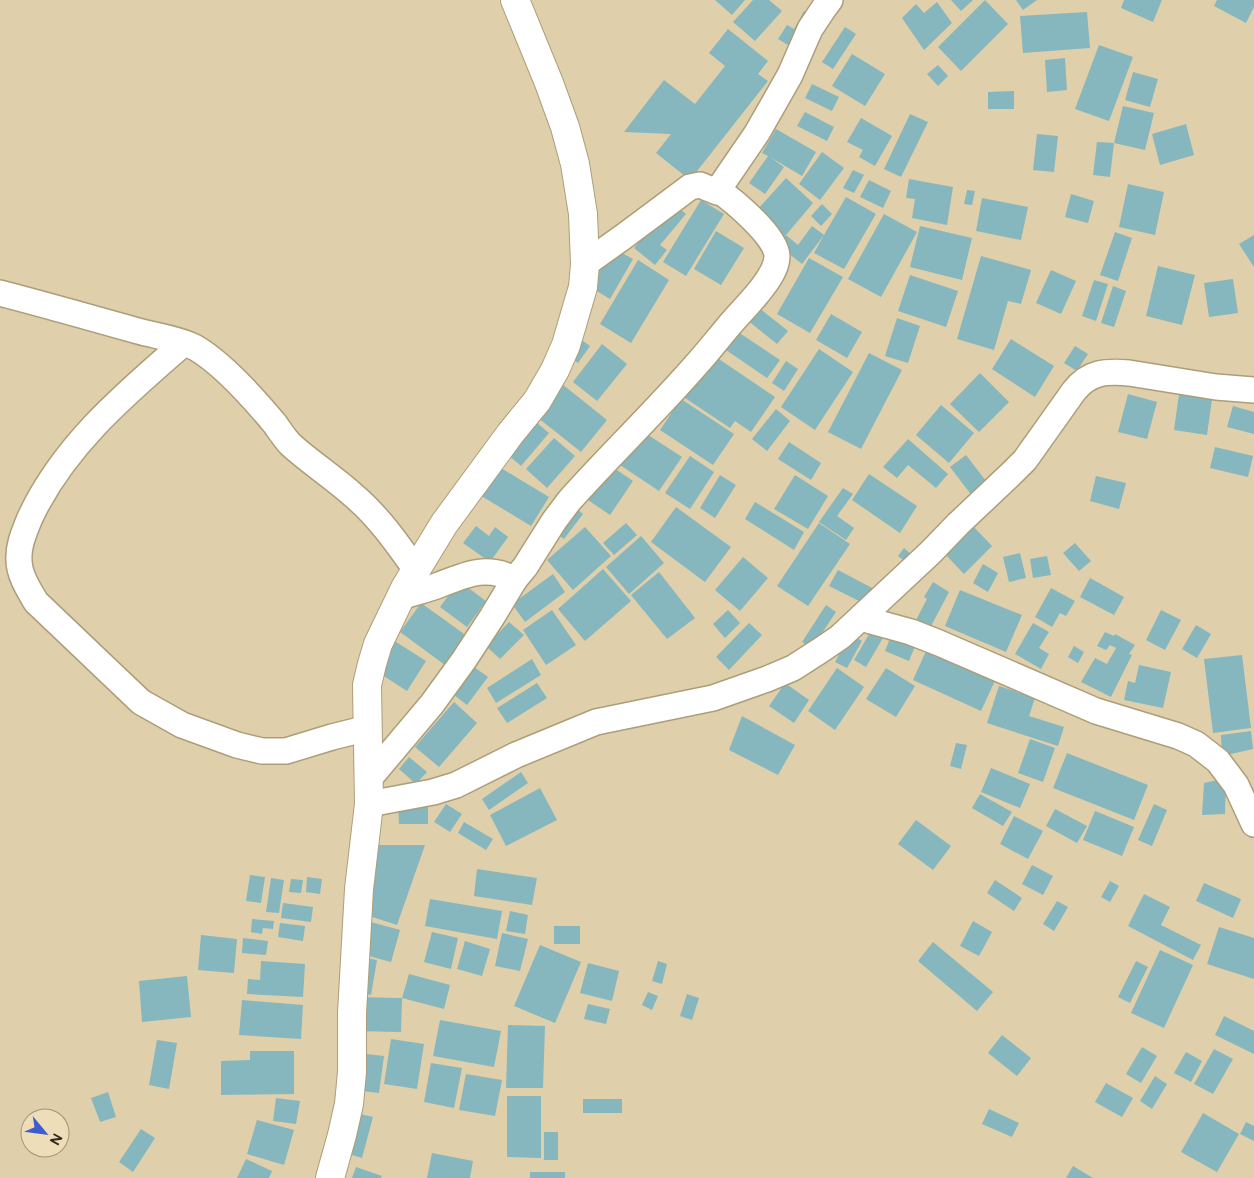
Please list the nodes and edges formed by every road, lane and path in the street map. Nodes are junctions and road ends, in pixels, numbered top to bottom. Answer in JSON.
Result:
{"nodes":[{"id":1,"x":515,"y":0,"type":"edge"},
{"id":2,"x":830,"y":0,"type":"edge"},
{"id":3,"x":718,"y":190,"type":"junction"},
{"id":4,"x":585,"y":264,"type":"junction"},
{"id":5,"x":0,"y":293,"type":"edge"},
{"id":6,"x":184,"y":343,"type":"junction"},
{"id":7,"x":1254,"y":390,"type":"edge"},
{"id":8,"x":416,"y":570,"type":"junction"},
{"id":9,"x":515,"y":580,"type":"junction"},
{"id":10,"x":401,"y":597,"type":"junction"},
{"id":11,"x":862,"y":617,"type":"junction"},
{"id":12,"x":368,"y":728,"type":"junction"},
{"id":13,"x":368,"y":792,"type":"junction"},
{"id":14,"x":1254,"y":824,"type":"edge"},
{"id":15,"x":330,"y":1178,"type":"edge"}],
"edges":[{"from":1,"to":4,"type":"main road"},
{"from":2,"to":3,"type":"street"},
{"from":3,"to":4,"type":"street"},
{"from":3,"to":9,"type":"street"},
{"from":4,"to":8,"type":"main road"},
{"from":5,"to":6,"type":"street"},
{"from":6,"to":8,"type":"street"},
{"from":6,"to":12,"type":"street"},
{"from":7,"to":11,"type":"street"},
{"from":8,"to":10,"type":"main road"},
{"from":9,"to":10,"type":"street"},
{"from":9,"to":13,"type":"street"},
{"from":10,"to":12,"type":"main road"},
{"from":11,"to":13,"type":"street"},
{"from":11,"to":14,"type":"street"},
{"from":12,"to":13,"type":"main road"},
{"from":13,"to":15,"type":"main road"}]}
